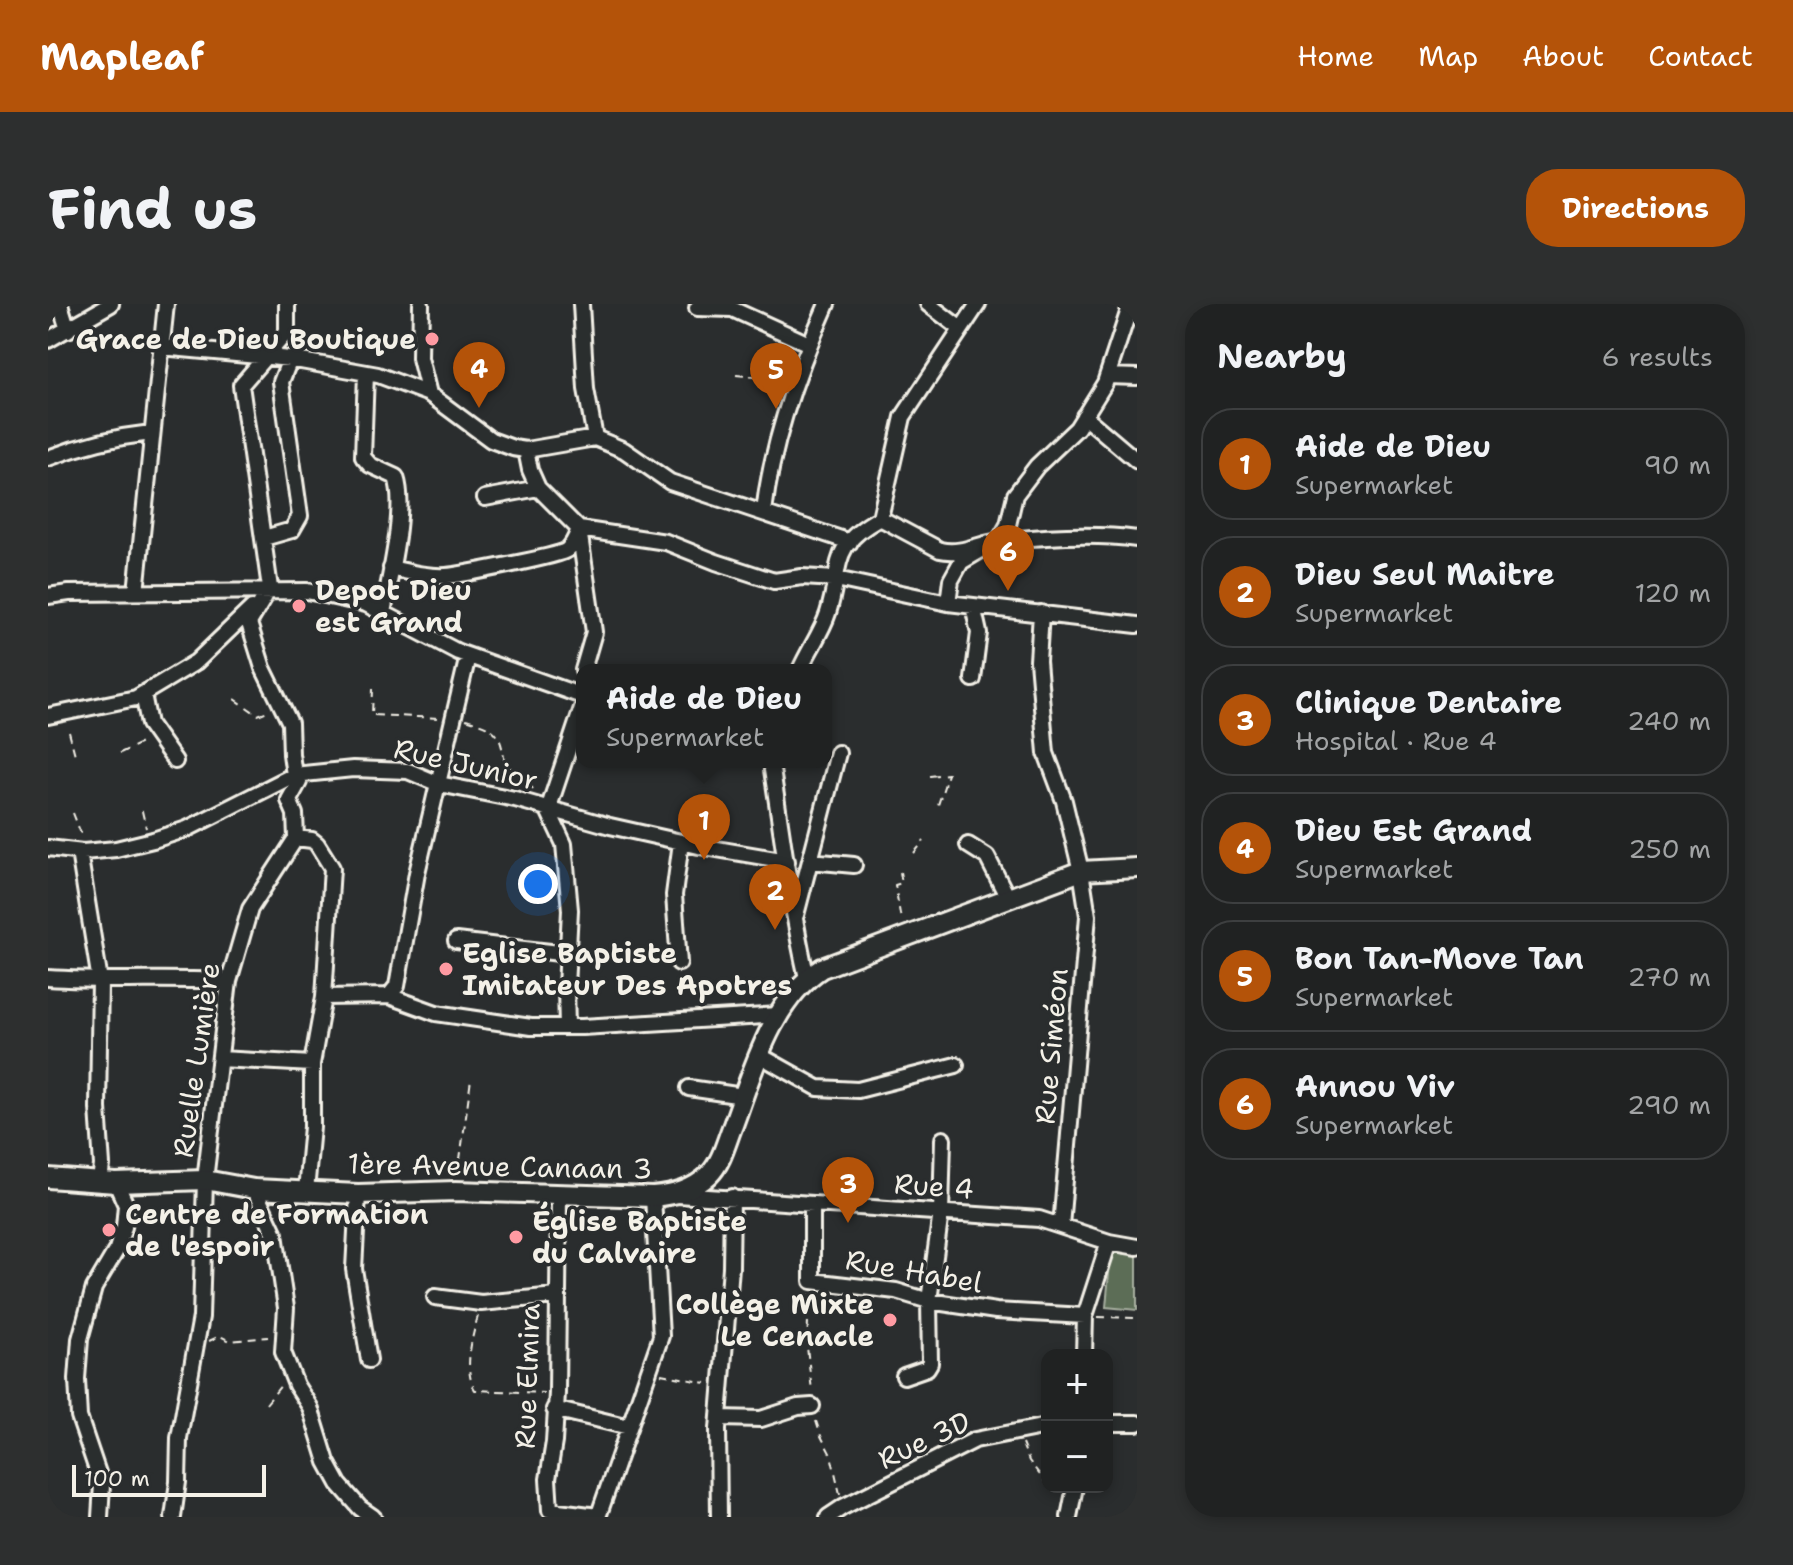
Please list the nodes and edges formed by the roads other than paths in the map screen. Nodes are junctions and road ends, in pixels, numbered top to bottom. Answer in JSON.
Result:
{"nodes":[{"id":1,"x":60,"y":304,"type":"edge"},
{"id":2,"x":111,"y":304,"type":"edge"},
{"id":3,"x":166,"y":304,"type":"edge"},
{"id":4,"x":287,"y":304,"type":"edge"},
{"id":5,"x":421,"y":304,"type":"edge"},
{"id":6,"x":581,"y":304,"type":"edge"},
{"id":7,"x":827,"y":304,"type":"edge"},
{"id":8,"x":928,"y":304,"type":"edge"},
{"id":9,"x":978,"y":304,"type":"edge"},
{"id":10,"x":1131,"y":304,"type":"edge"},
{"id":11,"x":697,"y":308,"type":"dead end"},
{"id":12,"x":961,"y":329,"type":"junction"},
{"id":13,"x":68,"y":330,"type":"junction"},
{"id":14,"x":48,"y":340,"type":"edge"},
{"id":15,"x":809,"y":344,"type":"junction"},
{"id":16,"x":161,"y":347,"type":"junction"},
{"id":17,"x":266,"y":356,"type":"junction"},
{"id":18,"x":290,"y":359,"type":"junction"},
{"id":19,"x":366,"y":373,"type":"junction"},
{"id":20,"x":1108,"y":376,"type":"junction"},
{"id":21,"x":1137,"y":377,"type":"edge"},
{"id":22,"x":429,"y":394,"type":"junction"},
{"id":23,"x":1084,"y":416,"type":"junction"},
{"id":24,"x":151,"y":433,"type":"junction"},
{"id":25,"x":595,"y":438,"type":"junction"},
{"id":26,"x":526,"y":450,"type":"junction"},
{"id":27,"x":48,"y":458,"type":"edge"},
{"id":28,"x":1137,"y":461,"type":"edge"},
{"id":29,"x":538,"y":488,"type":"junction"},
{"id":30,"x":485,"y":498,"type":"dead end"},
{"id":31,"x":764,"y":512,"type":"junction"},
{"id":32,"x":880,"y":518,"type":"junction"},
{"id":33,"x":579,"y":529,"type":"junction"},
{"id":34,"x":264,"y":538,"type":"junction"},
{"id":35,"x":1137,"y":539,"type":"edge"},
{"id":36,"x":997,"y":541,"type":"junction"},
{"id":37,"x":850,"y":542,"type":"junction"},
{"id":38,"x":391,"y":568,"type":"junction"},
{"id":39,"x":836,"y":579,"type":"junction"},
{"id":40,"x":269,"y":591,"type":"junction"},
{"id":41,"x":136,"y":592,"type":"junction"},
{"id":42,"x":48,"y":596,"type":"edge"},
{"id":43,"x":948,"y":603,"type":"junction"},
{"id":44,"x":973,"y":606,"type":"junction"},
{"id":45,"x":383,"y":613,"type":"junction"},
{"id":46,"x":1041,"y":613,"type":"junction"},
{"id":47,"x":1137,"y":625,"type":"edge"},
{"id":48,"x":468,"y":656,"type":"junction"},
{"id":49,"x":584,"y":664,"type":"edge"},
{"id":50,"x":803,"y":664,"type":"edge"},
{"id":51,"x":973,"y":679,"type":"dead end"},
{"id":52,"x":143,"y":694,"type":"junction"},
{"id":53,"x":576,"y":694,"type":"edge"},
{"id":54,"x":48,"y":716,"type":"edge"},
{"id":55,"x":576,"y":726,"type":"edge"},
{"id":56,"x":838,"y":753,"type":"dead end"},
{"id":57,"x":175,"y":761,"type":"dead end"},
{"id":58,"x":770,"y":768,"type":"edge"},
{"id":59,"x":294,"y":775,"type":"junction"},
{"id":60,"x":439,"y":784,"type":"junction"},
{"id":61,"x":548,"y":810,"type":"junction"},
{"id":62,"x":296,"y":838,"type":"junction"},
{"id":63,"x":681,"y":842,"type":"junction"},
{"id":64,"x":968,"y":845,"type":"dead end"},
{"id":65,"x":48,"y":848,"type":"edge"},
{"id":66,"x":81,"y":852,"type":"junction"},
{"id":67,"x":787,"y":861,"type":"junction"},
{"id":68,"x":810,"y":861,"type":"junction"},
{"id":69,"x":854,"y":865,"type":"dead end"},
{"id":70,"x":1137,"y":868,"type":"edge"},
{"id":71,"x":1081,"y":871,"type":"junction"},
{"id":72,"x":1008,"y":898,"type":"junction"},
{"id":73,"x":794,"y":923,"type":"junction"},
{"id":74,"x":456,"y":941,"type":"dead end"},
{"id":75,"x":568,"y":954,"type":"junction"},
{"id":76,"x":679,"y":963,"type":"dead end"},
{"id":77,"x":48,"y":978,"type":"edge"},
{"id":78,"x":807,"y":978,"type":"junction"},
{"id":79,"x":100,"y":981,"type":"junction"},
{"id":80,"x":229,"y":981,"type":"junction"},
{"id":81,"x":389,"y":996,"type":"junction"},
{"id":82,"x":324,"y":997,"type":"junction"},
{"id":83,"x":780,"y":1015,"type":"junction"},
{"id":84,"x":567,"y":1027,"type":"junction"},
{"id":85,"x":759,"y":1055,"type":"junction"},
{"id":86,"x":220,"y":1059,"type":"junction"},
{"id":87,"x":312,"y":1064,"type":"junction"},
{"id":88,"x":956,"y":1065,"type":"dead end"},
{"id":89,"x":689,"y":1088,"type":"dead end"},
{"id":90,"x":743,"y":1096,"type":"junction"},
{"id":91,"x":943,"y":1139,"type":"dead end"},
{"id":92,"x":48,"y":1178,"type":"edge"},
{"id":93,"x":205,"y":1180,"type":"junction"},
{"id":94,"x":108,"y":1182,"type":"junction"},
{"id":95,"x":254,"y":1189,"type":"junction"},
{"id":96,"x":306,"y":1191,"type":"junction"},
{"id":97,"x":358,"y":1194,"type":"junction"},
{"id":98,"x":559,"y":1195,"type":"junction"},
{"id":99,"x":677,"y":1195,"type":"junction"},
{"id":100,"x":653,"y":1197,"type":"junction"},
{"id":101,"x":732,"y":1197,"type":"junction"},
{"id":102,"x":812,"y":1204,"type":"junction"},
{"id":103,"x":941,"y":1212,"type":"junction"},
{"id":104,"x":1061,"y":1226,"type":"junction"},
{"id":105,"x":1109,"y":1242,"type":"junction"},
{"id":106,"x":1137,"y":1247,"type":"edge"},
{"id":107,"x":556,"y":1296,"type":"junction"},
{"id":108,"x":435,"y":1297,"type":"dead end"},
{"id":109,"x":929,"y":1301,"type":"junction"},
{"id":110,"x":1085,"y":1316,"type":"junction"},
{"id":111,"x":1084,"y":1349,"type":"edge"},
{"id":112,"x":369,"y":1360,"type":"dead end"},
{"id":113,"x":904,"y":1376,"type":"dead end"},
{"id":114,"x":812,"y":1406,"type":"dead end"},
{"id":115,"x":554,"y":1409,"type":"junction"},
{"id":116,"x":720,"y":1418,"type":"junction"},
{"id":117,"x":1113,"y":1423,"type":"edge"},
{"id":118,"x":1137,"y":1423,"type":"edge"},
{"id":119,"x":629,"y":1427,"type":"junction"},
{"id":120,"x":1041,"y":1427,"type":"edge"},
{"id":121,"x":1074,"y":1493,"type":"edge"},
{"id":122,"x":598,"y":1516,"type":"edge"},
{"id":123,"x":100,"y":1517,"type":"edge"},
{"id":124,"x":173,"y":1517,"type":"edge"},
{"id":125,"x":373,"y":1517,"type":"edge"},
{"id":126,"x":719,"y":1517,"type":"edge"},
{"id":127,"x":828,"y":1517,"type":"edge"},
{"id":128,"x":1069,"y":1517,"type":"edge"}],
"edges":[{"from":1,"to":13,"type":"street"},
{"from":2,"to":13,"type":"street"},
{"from":3,"to":16,"type":"street"},
{"from":4,"to":17,"type":"street"},
{"from":5,"to":22,"type":"street"},
{"from":6,"to":25,"type":"street"},
{"from":7,"to":15,"type":"street"},
{"from":8,"to":12,"type":"street"},
{"from":9,"to":12,"type":"street"},
{"from":10,"to":20,"type":"street"},
{"from":11,"to":15,"type":"street"},
{"from":12,"to":32,"type":"street"},
{"from":13,"to":14,"type":"street"},
{"from":15,"to":31,"type":"street"},
{"from":16,"to":17,"type":"street"},
{"from":16,"to":24,"type":"street"},
{"from":17,"to":18,"type":"street"},
{"from":17,"to":34,"type":"street"},
{"from":18,"to":19,"type":"street"},
{"from":18,"to":34,"type":"street"},
{"from":19,"to":22,"type":"street"},
{"from":19,"to":38,"type":"street"},
{"from":20,"to":21,"type":"street"},
{"from":20,"to":23,"type":"street"},
{"from":22,"to":26,"type":"street"},
{"from":23,"to":28,"type":"street"},
{"from":23,"to":36,"type":"street"},
{"from":24,"to":27,"type":"street"},
{"from":24,"to":41,"type":"street"},
{"from":25,"to":26,"type":"street"},
{"from":25,"to":31,"type":"street"},
{"from":26,"to":29,"type":"street"},
{"from":29,"to":30,"type":"street"},
{"from":29,"to":33,"type":"street"},
{"from":31,"to":37,"type":"street"},
{"from":32,"to":36,"type":"street"},
{"from":32,"to":37,"type":"street"},
{"from":33,"to":38,"type":"street"},
{"from":33,"to":39,"type":"street"},
{"from":33,"to":49,"type":"street"},
{"from":34,"to":40,"type":"street"},
{"from":35,"to":36,"type":"street"},
{"from":36,"to":43,"type":"street"},
{"from":37,"to":39,"type":"street"},
{"from":38,"to":45,"type":"street"},
{"from":39,"to":43,"type":"street"},
{"from":39,"to":50,"type":"street"},
{"from":40,"to":41,"type":"street"},
{"from":40,"to":45,"type":"street"},
{"from":40,"to":52,"type":"street"},
{"from":40,"to":59,"type":"street"},
{"from":41,"to":42,"type":"street"},
{"from":43,"to":44,"type":"street"},
{"from":44,"to":46,"type":"street"},
{"from":44,"to":51,"type":"street"},
{"from":45,"to":48,"type":"street"},
{"from":46,"to":47,"type":"street"},
{"from":46,"to":71,"type":"street","name":"Rue Siméon"},
{"from":48,"to":53,"type":"street"},
{"from":48,"to":60,"type":"street"},
{"from":52,"to":54,"type":"street"},
{"from":52,"to":57,"type":"street"},
{"from":55,"to":61,"type":"street"},
{"from":56,"to":68,"type":"street"},
{"from":58,"to":67,"type":"street"},
{"from":59,"to":60,"type":"street","name":"Rue Junior"},
{"from":59,"to":62,"type":"street"},
{"from":59,"to":66,"type":"street","name":"Rue Junior"},
{"from":60,"to":61,"type":"street","name":"Rue Junior"},
{"from":60,"to":81,"type":"street"},
{"from":61,"to":63,"type":"street","name":"Rue Junior"},
{"from":61,"to":75,"type":"street"},
{"from":62,"to":80,"type":"street","name":"Ruelle Lumière"},
{"from":62,"to":82,"type":"street"},
{"from":63,"to":67,"type":"street","name":"Rue Junior"},
{"from":63,"to":76,"type":"street"},
{"from":64,"to":72,"type":"street"},
{"from":65,"to":66,"type":"street","name":"Rue Junior"},
{"from":66,"to":79,"type":"street"},
{"from":67,"to":73,"type":"street"},
{"from":68,"to":69,"type":"street"},
{"from":68,"to":73,"type":"street"},
{"from":70,"to":71,"type":"main road","name":"1ère Avenue Canaan 3"},
{"from":71,"to":72,"type":"main road","name":"1ère Avenue Canaan 3"},
{"from":71,"to":104,"type":"street","name":"Rue Siméon"},
{"from":72,"to":78,"type":"main road","name":"1ère Avenue Canaan 3"},
{"from":73,"to":78,"type":"street"},
{"from":74,"to":75,"type":"street"},
{"from":75,"to":84,"type":"street"},
{"from":77,"to":79,"type":"street"},
{"from":78,"to":83,"type":"main road","name":"1ère Avenue Canaan 3"},
{"from":79,"to":80,"type":"street"},
{"from":79,"to":94,"type":"street"},
{"from":80,"to":86,"type":"street","name":"Ruelle Lumière"},
{"from":81,"to":82,"type":"street"},
{"from":81,"to":84,"type":"street"},
{"from":82,"to":87,"type":"street"},
{"from":83,"to":84,"type":"street"},
{"from":83,"to":85,"type":"main road","name":"1ère Avenue Canaan 3"},
{"from":85,"to":88,"type":"street"},
{"from":85,"to":90,"type":"main road","name":"1ère Avenue Canaan 3"},
{"from":86,"to":87,"type":"street"},
{"from":86,"to":93,"type":"street","name":"Ruelle Lumière"},
{"from":87,"to":96,"type":"street"},
{"from":89,"to":90,"type":"street"},
{"from":90,"to":99,"type":"main road","name":"1ère Avenue Canaan 3"},
{"from":91,"to":103,"type":"street"},
{"from":92,"to":94,"type":"main road","name":"1ère Avenue Canaan 3"},
{"from":93,"to":94,"type":"main road","name":"1ère Avenue Canaan 3"},
{"from":93,"to":95,"type":"main road","name":"1ère Avenue Canaan 3"},
{"from":93,"to":124,"type":"street","name":"Ruelle Lumière"},
{"from":94,"to":123,"type":"street"},
{"from":95,"to":96,"type":"main road","name":"1ère Avenue Canaan 3"},
{"from":95,"to":125,"type":"street"},
{"from":96,"to":97,"type":"main road","name":"1ère Avenue Canaan 3"},
{"from":97,"to":98,"type":"main road","name":"1ère Avenue Canaan 3"},
{"from":97,"to":112,"type":"street"},
{"from":98,"to":100,"type":"main road","name":"1ère Avenue Canaan 3"},
{"from":98,"to":107,"type":"street","name":"Rue Elmira"},
{"from":99,"to":100,"type":"main road","name":"1ère Avenue Canaan 3"},
{"from":99,"to":101,"type":"street","name":"Rue 4"},
{"from":100,"to":119,"type":"street"},
{"from":101,"to":102,"type":"street","name":"Rue 4"},
{"from":101,"to":116,"type":"street"},
{"from":102,"to":103,"type":"street","name":"Rue 4"},
{"from":102,"to":109,"type":"street","name":"Rue Habel"},
{"from":103,"to":104,"type":"street","name":"Rue 4"},
{"from":103,"to":109,"type":"street"},
{"from":104,"to":105,"type":"street","name":"Rue 4"},
{"from":105,"to":106,"type":"street","name":"Rue 4"},
{"from":105,"to":110,"type":"street"},
{"from":107,"to":108,"type":"street"},
{"from":107,"to":115,"type":"street","name":"Rue Elmira"},
{"from":109,"to":110,"type":"street","name":"Rue Habel"},
{"from":109,"to":113,"type":"street"},
{"from":110,"to":111,"type":"street"},
{"from":114,"to":116,"type":"street"},
{"from":115,"to":119,"type":"street"},
{"from":115,"to":122,"type":"street","name":"Rue Elmira"},
{"from":116,"to":126,"type":"street"},
{"from":117,"to":118,"type":"street"},
{"from":119,"to":122,"type":"street"},
{"from":120,"to":127,"type":"street","name":"Rue 3D"},
{"from":121,"to":128,"type":"street"}]}
